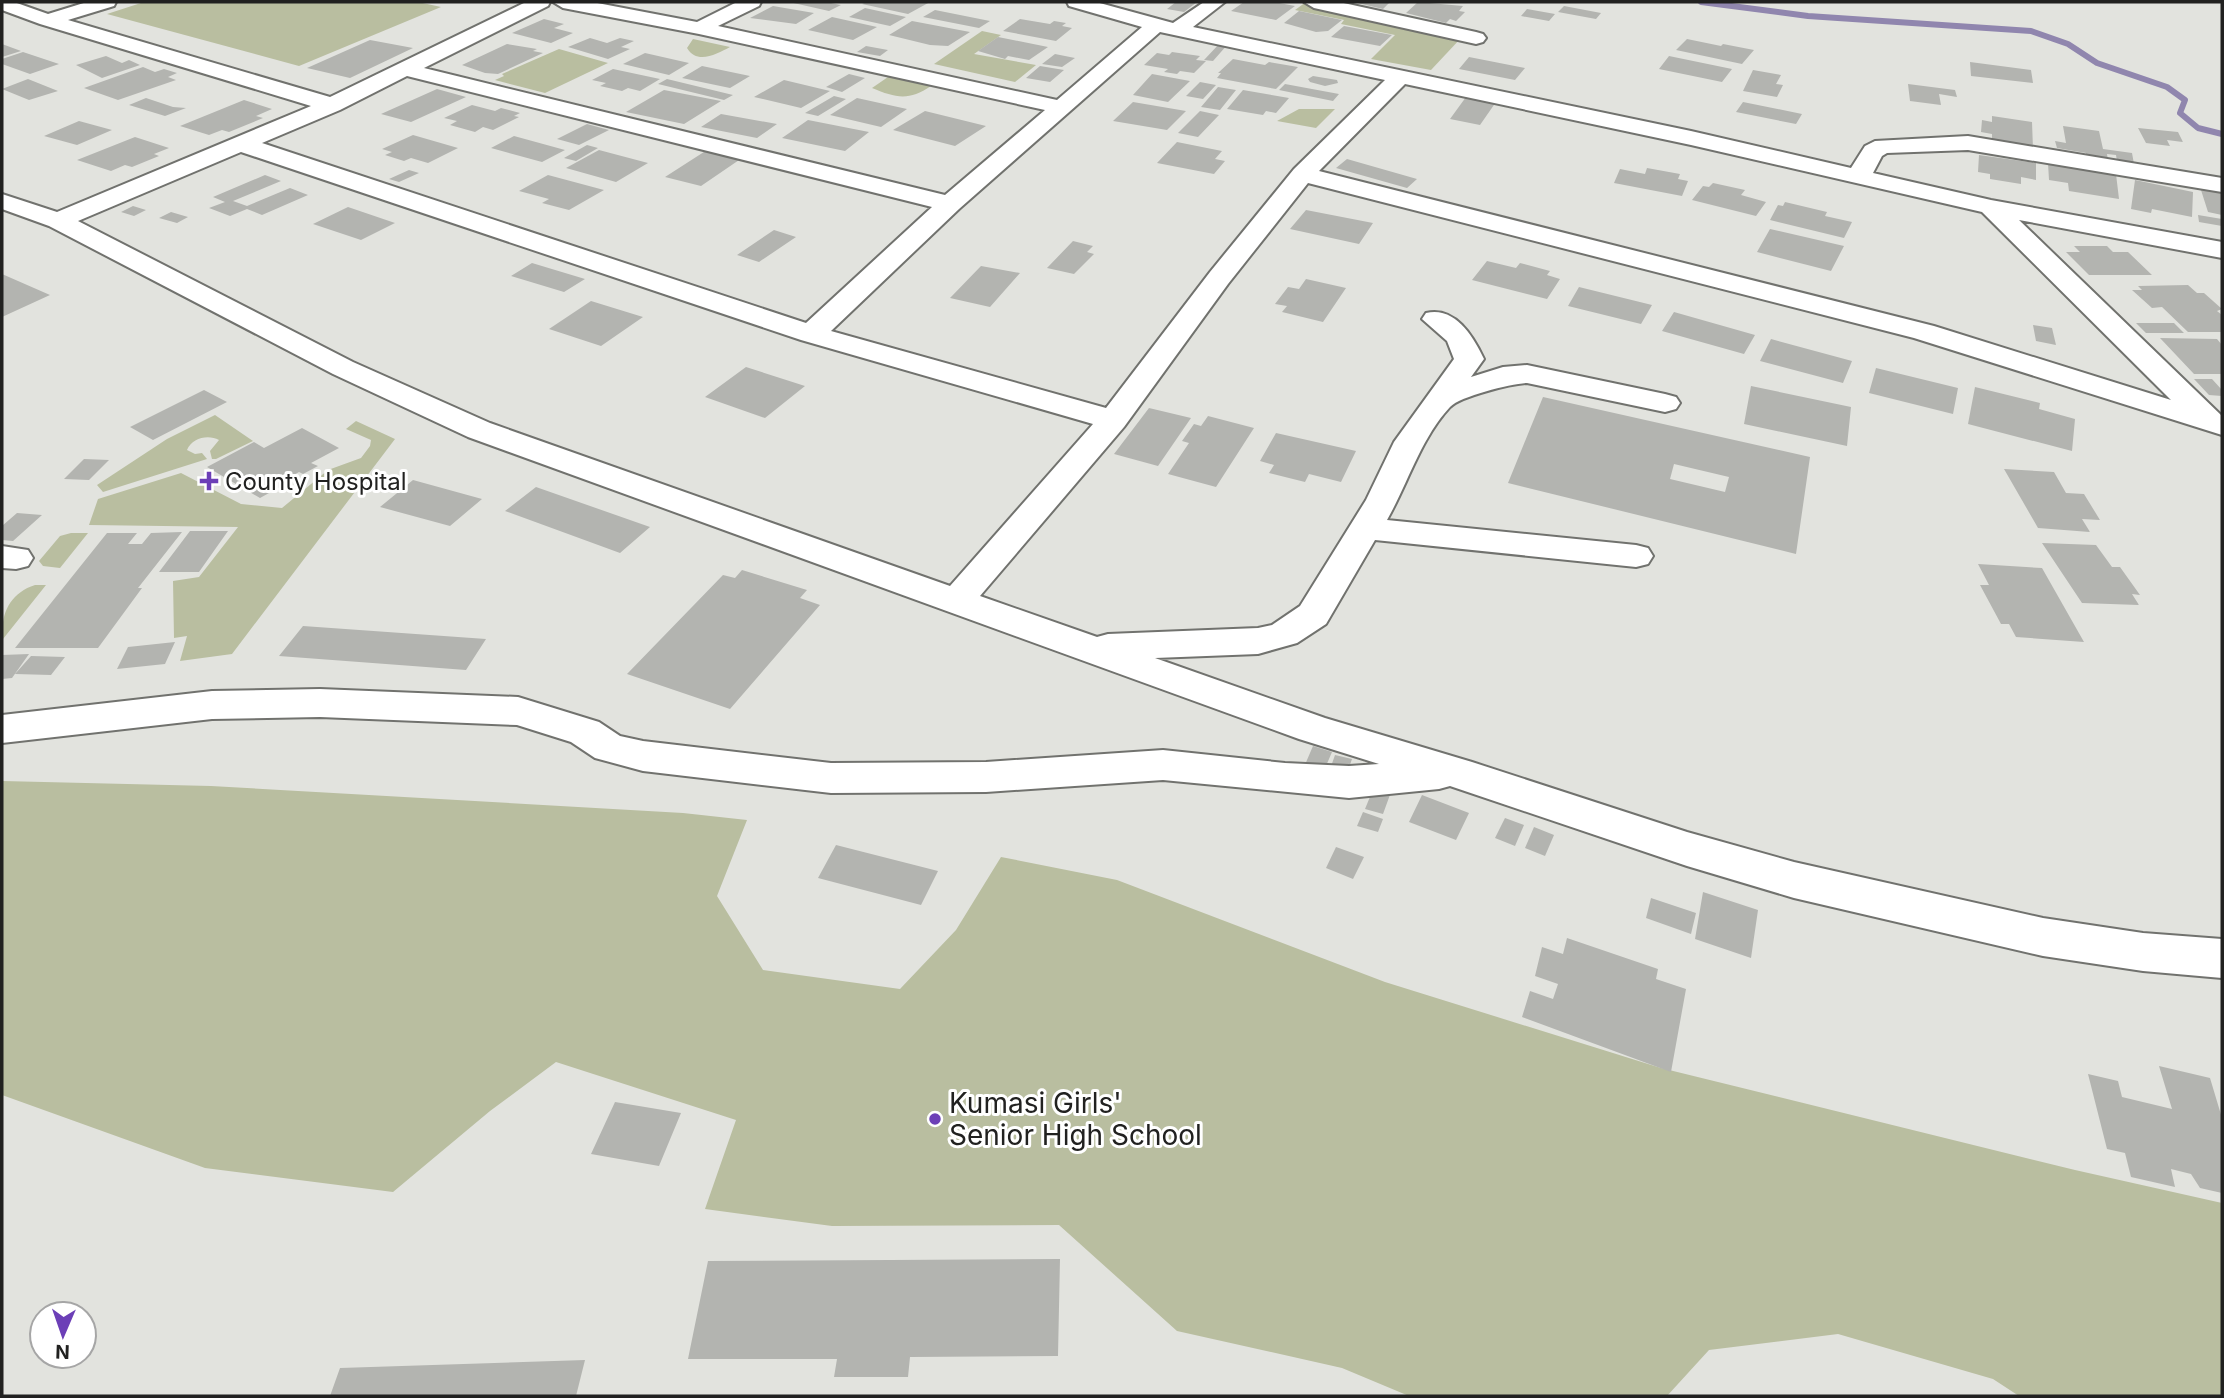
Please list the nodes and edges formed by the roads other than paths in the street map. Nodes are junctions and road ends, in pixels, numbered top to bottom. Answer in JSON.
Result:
{"nodes":[{"id":1,"x":107,"y":2,"type":"edge"},
{"id":2,"x":541,"y":2,"type":"edge"},
{"id":3,"x":562,"y":2,"type":"edge"},
{"id":4,"x":752,"y":2,"type":"edge"},
{"id":5,"x":1076,"y":2,"type":"edge"},
{"id":6,"x":1216,"y":2,"type":"edge"},
{"id":7,"x":1314,"y":2,"type":"edge"},
{"id":8,"x":2,"y":4,"type":"edge"},
{"id":9,"x":47,"y":20,"type":"junction"},
{"id":10,"x":699,"y":28,"type":"junction"},
{"id":11,"x":1166,"y":28,"type":"junction"},
{"id":12,"x":407,"y":70,"type":"junction"},
{"id":13,"x":1401,"y":76,"type":"junction"},
{"id":14,"x":1434,"y":83,"type":"junction"},
{"id":15,"x":332,"y":105,"type":"junction"},
{"id":16,"x":1061,"y":107,"type":"junction"},
{"id":17,"x":241,"y":144,"type":"junction"},
{"id":18,"x":1302,"y":174,"type":"junction"},
{"id":19,"x":1858,"y":177,"type":"junction"},
{"id":20,"x":2222,"y":185,"type":"edge"},
{"id":21,"x":2,"y":201,"type":"edge"},
{"id":22,"x":950,"y":204,"type":"junction"},
{"id":23,"x":1991,"y":207,"type":"junction"},
{"id":24,"x":58,"y":221,"type":"junction"},
{"id":25,"x":2222,"y":250,"type":"edge"},
{"id":26,"x":1436,"y":319,"type":"dead end"},
{"id":27,"x":811,"y":334,"type":"junction"},
{"id":28,"x":1441,"y":398,"type":"junction"},
{"id":29,"x":1665,"y":403,"type":"dead end"},
{"id":30,"x":1113,"y":420,"type":"junction"},
{"id":31,"x":2219,"y":428,"type":"edge"},
{"id":32,"x":1365,"y":528,"type":"junction"},
{"id":33,"x":1636,"y":556,"type":"dead end"},
{"id":34,"x":957,"y":600,"type":"junction"},
{"id":35,"x":1088,"y":647,"type":"junction"},
{"id":36,"x":2,"y":729,"type":"edge"},
{"id":37,"x":1458,"y":773,"type":"junction"},
{"id":38,"x":2222,"y":959,"type":"edge"}],
"edges":[{"from":1,"to":9,"type":"street"},
{"from":2,"to":12,"type":"street"},
{"from":3,"to":10,"type":"street"},
{"from":4,"to":10,"type":"street"},
{"from":5,"to":11,"type":"street"},
{"from":6,"to":11,"type":"street"},
{"from":7,"to":14,"type":"street"},
{"from":8,"to":9,"type":"street"},
{"from":9,"to":15,"type":"street"},
{"from":10,"to":16,"type":"street"},
{"from":11,"to":13,"type":"street"},
{"from":11,"to":16,"type":"street"},
{"from":12,"to":15,"type":"street"},
{"from":12,"to":22,"type":"street"},
{"from":13,"to":14,"type":"street"},
{"from":13,"to":18,"type":"street"},
{"from":14,"to":19,"type":"street"},
{"from":15,"to":17,"type":"street"},
{"from":16,"to":22,"type":"street"},
{"from":17,"to":24,"type":"street"},
{"from":17,"to":27,"type":"street"},
{"from":18,"to":30,"type":"street"},
{"from":18,"to":31,"type":"street"},
{"from":19,"to":20,"type":"street"},
{"from":19,"to":23,"type":"street"},
{"from":21,"to":24,"type":"street"},
{"from":22,"to":27,"type":"street"},
{"from":23,"to":25,"type":"street"},
{"from":23,"to":31,"type":"street"},
{"from":24,"to":34,"type":"street"},
{"from":26,"to":28,"type":"street"},
{"from":27,"to":30,"type":"street"},
{"from":28,"to":29,"type":"street"},
{"from":28,"to":32,"type":"street"},
{"from":30,"to":34,"type":"street"},
{"from":32,"to":33,"type":"street"},
{"from":32,"to":35,"type":"street"},
{"from":34,"to":35,"type":"street"},
{"from":35,"to":37,"type":"street"},
{"from":36,"to":37,"type":"street"},
{"from":37,"to":38,"type":"street"}]}
